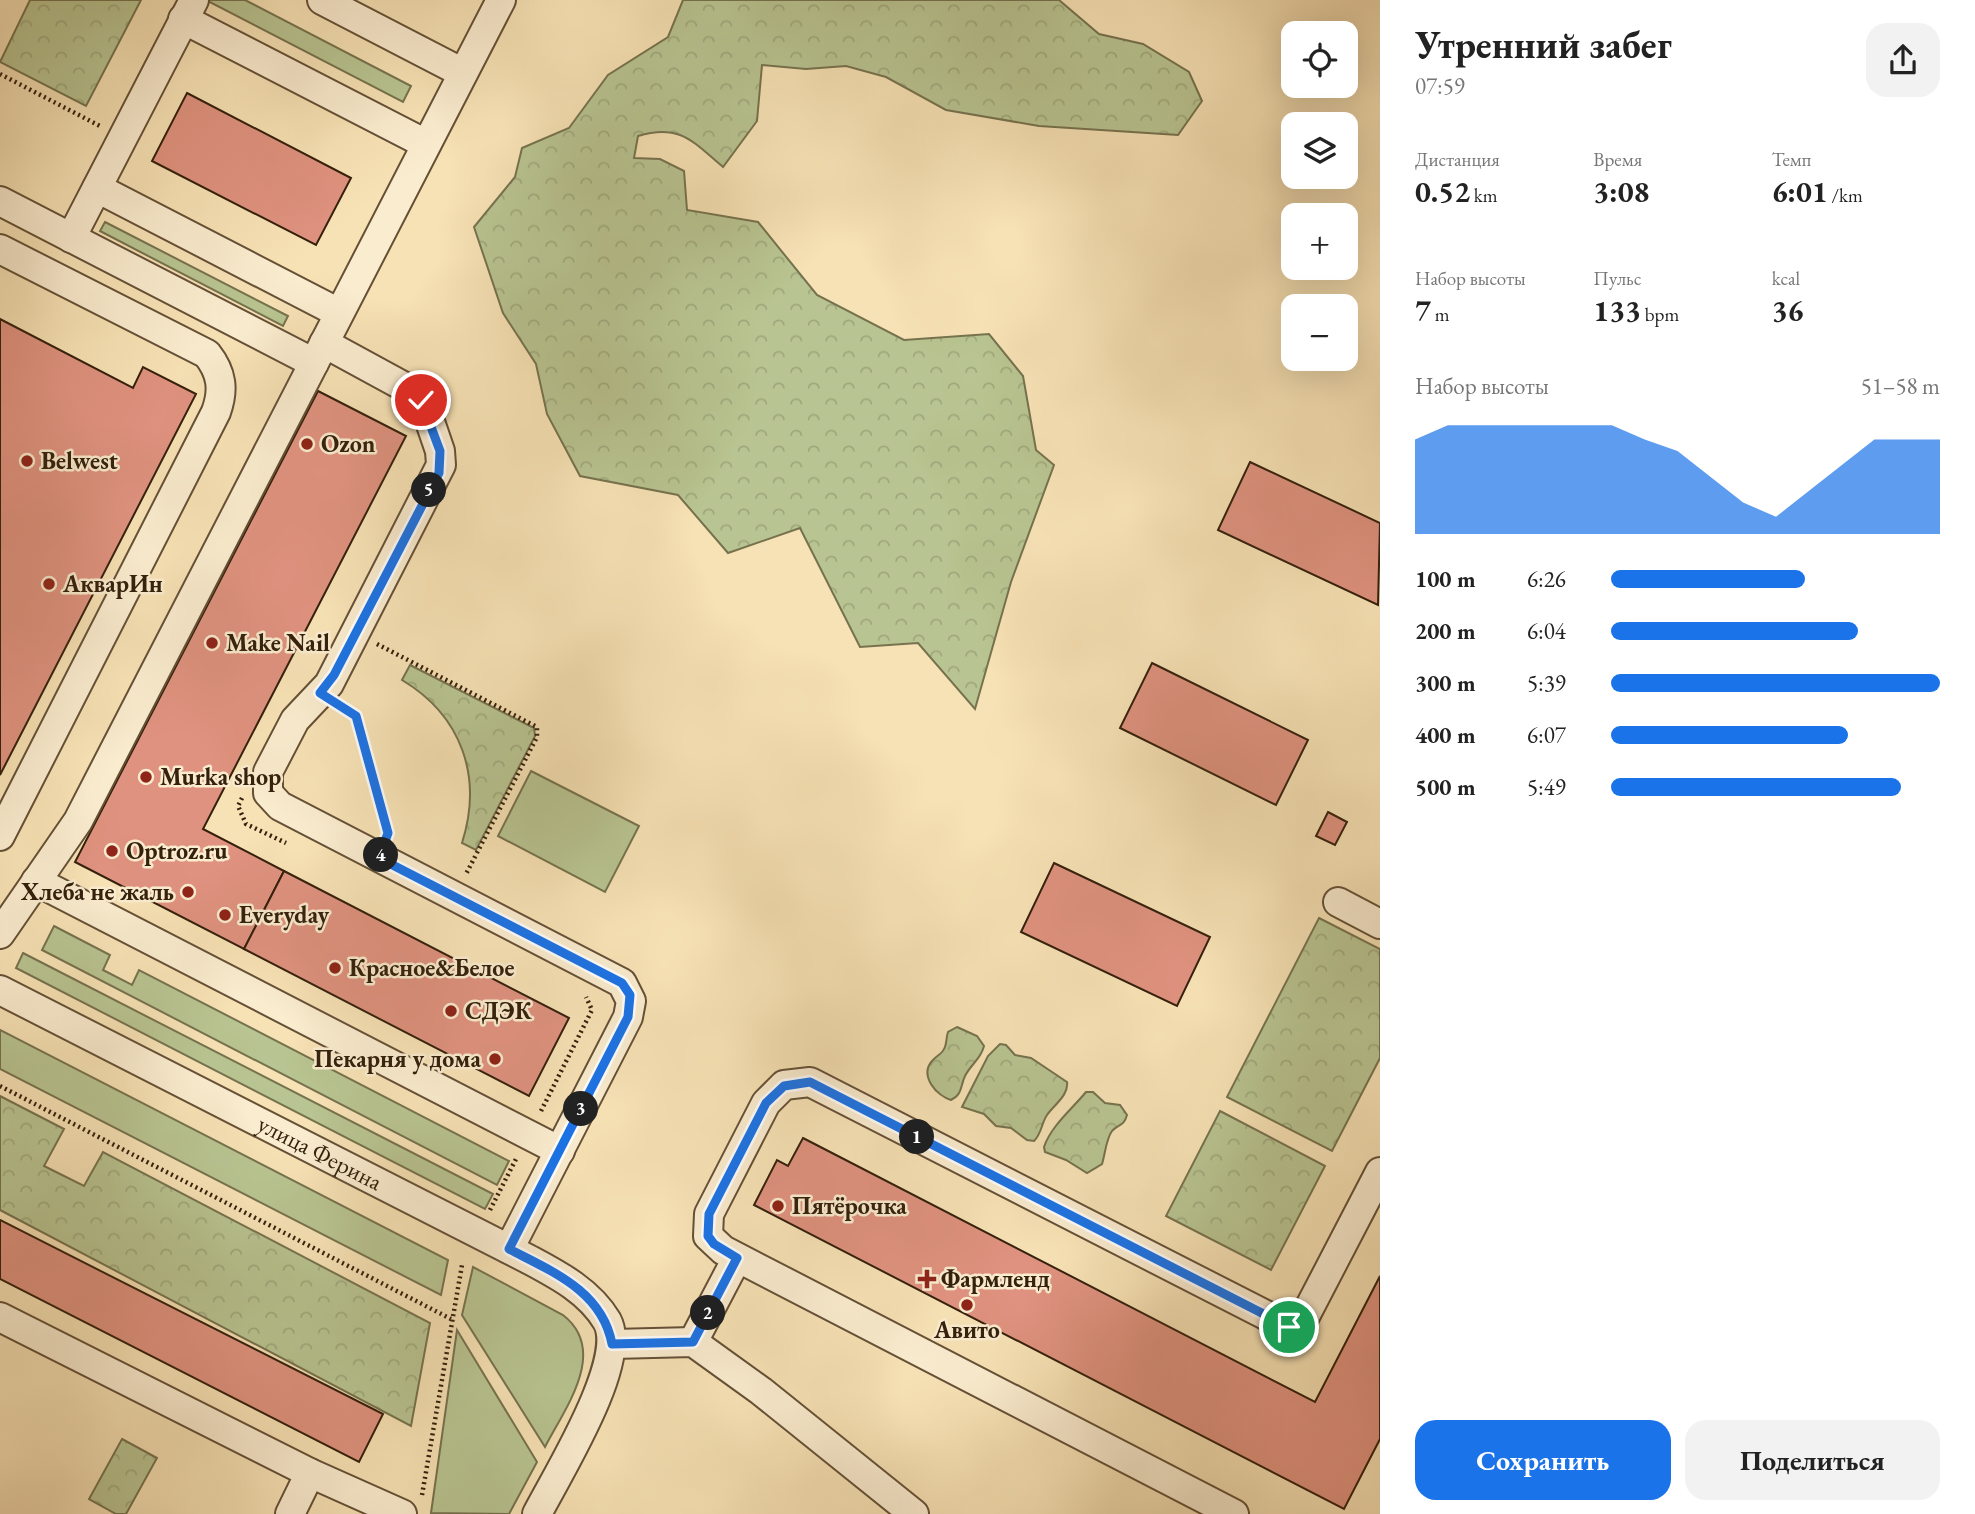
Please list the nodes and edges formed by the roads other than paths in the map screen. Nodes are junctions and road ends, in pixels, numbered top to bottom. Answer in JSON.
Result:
{"nodes":[{"id":1,"x":323,"y":0,"type":"edge"},
{"id":2,"x":501,"y":0,"type":"edge"},
{"id":3,"x":188,"y":10,"type":"edge"},
{"id":4,"x":463,"y":73,"type":"junction"},
{"id":5,"x":426,"y":144,"type":"junction"},
{"id":6,"x":97,"y":188,"type":"junction"},
{"id":7,"x":0,"y":201,"type":"edge"},
{"id":8,"x":71,"y":238,"type":"junction"},
{"id":9,"x":0,"y":248,"type":"edge"},
{"id":10,"x":340,"y":313,"type":"junction"},
{"id":11,"x":319,"y":353,"type":"junction"},
{"id":12,"x":0,"y":836,"type":"edge"},
{"id":13,"x":36,"y":881,"type":"junction"},
{"id":14,"x":1338,"y":902,"type":"dead end"},
{"id":15,"x":1380,"y":924,"type":"edge"},
{"id":16,"x":0,"y":934,"type":"edge"},
{"id":17,"x":0,"y":990,"type":"edge"},
{"id":18,"x":560,"y":1151,"type":"junction"},
{"id":19,"x":1380,"y":1172,"type":"edge"},
{"id":20,"x":509,"y":1249,"type":"junction"},
{"id":21,"x":737,"y":1258,"type":"junction"},
{"id":22,"x":0,"y":1317,"type":"edge"},
{"id":23,"x":693,"y":1342,"type":"junction"},
{"id":24,"x":612,"y":1344,"type":"junction"},
{"id":25,"x":310,"y":1473,"type":"junction"},
{"id":26,"x":411,"y":1507,"type":"edge"},
{"id":27,"x":290,"y":1514,"type":"edge"},
{"id":28,"x":537,"y":1514,"type":"edge"},
{"id":29,"x":914,"y":1514,"type":"edge"},
{"id":30,"x":1234,"y":1514,"type":"edge"}],
"edges":[{"from":1,"to":4,"type":"street"},
{"from":2,"to":4,"type":"street"},
{"from":3,"to":5,"type":"street"},
{"from":3,"to":6,"type":"street"},
{"from":4,"to":5,"type":"street"},
{"from":5,"to":10,"type":"street"},
{"from":6,"to":8,"type":"street"},
{"from":6,"to":10,"type":"street"},
{"from":7,"to":8,"type":"street"},
{"from":8,"to":11,"type":"street"},
{"from":9,"to":12,"type":"street"},
{"from":10,"to":11,"type":"street"},
{"from":11,"to":13,"type":"street"},
{"from":11,"to":18,"type":"street"},
{"from":13,"to":16,"type":"street"},
{"from":13,"to":18,"type":"street"},
{"from":14,"to":15,"type":"street"},
{"from":17,"to":20,"type":"street","name":"улица Ферина"},
{"from":18,"to":20,"type":"street"},
{"from":19,"to":21,"type":"street"},
{"from":20,"to":24,"type":"street","name":"улица Ферина"},
{"from":21,"to":23,"type":"street"},
{"from":21,"to":30,"type":"street"},
{"from":22,"to":25,"type":"street"},
{"from":23,"to":24,"type":"street"},
{"from":23,"to":29,"type":"street"},
{"from":24,"to":28,"type":"street"},
{"from":25,"to":26,"type":"street"},
{"from":25,"to":27,"type":"street"}]}
